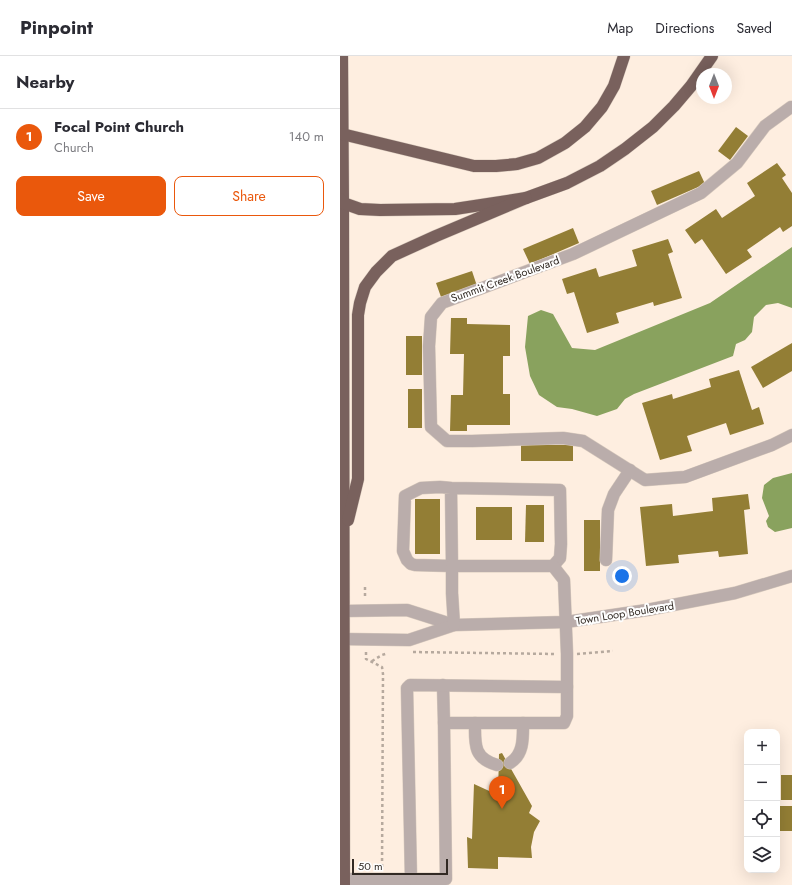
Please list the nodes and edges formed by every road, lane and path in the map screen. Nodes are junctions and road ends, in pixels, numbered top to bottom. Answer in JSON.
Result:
{"nodes":[{"id":1,"x":342,"y":56,"type":"edge"},
{"id":2,"x":624,"y":56,"type":"edge"},
{"id":3,"x":712,"y":56,"type":"edge"},
{"id":4,"x":792,"y":108,"type":"edge"},
{"id":5,"x":342,"y":134,"type":"junction"},
{"id":6,"x":526,"y":198,"type":"junction"},
{"id":7,"x":342,"y":201,"type":"edge"},
{"id":8,"x":792,"y":435,"type":"edge"},
{"id":9,"x":630,"y":470,"type":"junction"},
{"id":10,"x":451,"y":488,"type":"junction"},
{"id":11,"x":344,"y":540,"type":"junction"},
{"id":12,"x":606,"y":560,"type":"dead end"},
{"id":13,"x":452,"y":566,"type":"junction"},
{"id":14,"x":553,"y":566,"type":"junction"},
{"id":15,"x":792,"y":576,"type":"edge"},
{"id":16,"x":342,"y":612,"type":"edge"},
{"id":17,"x":566,"y":622,"type":"junction"},
{"id":18,"x":454,"y":625,"type":"junction"},
{"id":19,"x":342,"y":640,"type":"edge"},
{"id":20,"x":613,"y":651,"type":"dead end"},
{"id":21,"x":391,"y":652,"type":"dead end"},
{"id":22,"x":406,"y":652,"type":"dead end"},
{"id":23,"x":567,"y":654,"type":"junction"},
{"id":24,"x":443,"y":685,"type":"junction"},
{"id":25,"x":567,"y":687,"type":"junction"},
{"id":26,"x":444,"y":723,"type":"junction"},
{"id":27,"x":475,"y":723,"type":"junction"},
{"id":28,"x":523,"y":723,"type":"junction"},
{"id":29,"x":510,"y":763,"type":"dead end"},
{"id":30,"x":497,"y":765,"type":"dead end"},
{"id":31,"x":382,"y":871,"type":"dead end"},
{"id":32,"x":411,"y":879,"type":"junction"},
{"id":33,"x":344,"y":882,"type":"edge"}],
"edges":[{"from":1,"to":5,"type":"highway"},
{"from":2,"to":5,"type":"highway"},
{"from":3,"to":6,"type":"highway"},
{"from":4,"to":9,"type":"street","name":"Summit Creek Boulevard"},
{"from":5,"to":7,"type":"highway"},
{"from":6,"to":7,"type":"highway"},
{"from":6,"to":11,"type":"highway"},
{"from":7,"to":11,"type":"highway"},
{"from":8,"to":9,"type":"street","name":"Summit Creek Boulevard"},
{"from":9,"to":12,"type":"street"},
{"from":10,"to":13,"type":"street"},
{"from":10,"to":13,"type":"street"},
{"from":10,"to":14,"type":"street"},
{"from":11,"to":16,"type":"highway"},
{"from":13,"to":14,"type":"street"},
{"from":13,"to":18,"type":"street"},
{"from":14,"to":17,"type":"street"},
{"from":15,"to":17,"type":"street","name":"Town Loop Boulevard"},
{"from":16,"to":18,"type":"street","name":"Town Loop Boulevard"},
{"from":16,"to":19,"type":"highway"},
{"from":17,"to":18,"type":"street","name":"Town Loop Boulevard"},
{"from":17,"to":23,"type":"street"},
{"from":18,"to":19,"type":"street","name":"Town Loop Boulevard"},
{"from":19,"to":33,"type":"highway"},
{"from":20,"to":23,"type":"path"},
{"from":21,"to":31,"type":"path"},
{"from":22,"to":23,"type":"path"},
{"from":23,"to":25,"type":"street"},
{"from":24,"to":25,"type":"street"},
{"from":24,"to":26,"type":"street"},
{"from":24,"to":32,"type":"street"},
{"from":25,"to":28,"type":"street"},
{"from":26,"to":27,"type":"street"},
{"from":26,"to":32,"type":"street"},
{"from":27,"to":28,"type":"street"},
{"from":27,"to":30,"type":"street"},
{"from":28,"to":29,"type":"street"},
{"from":32,"to":33,"type":"street"}]}
